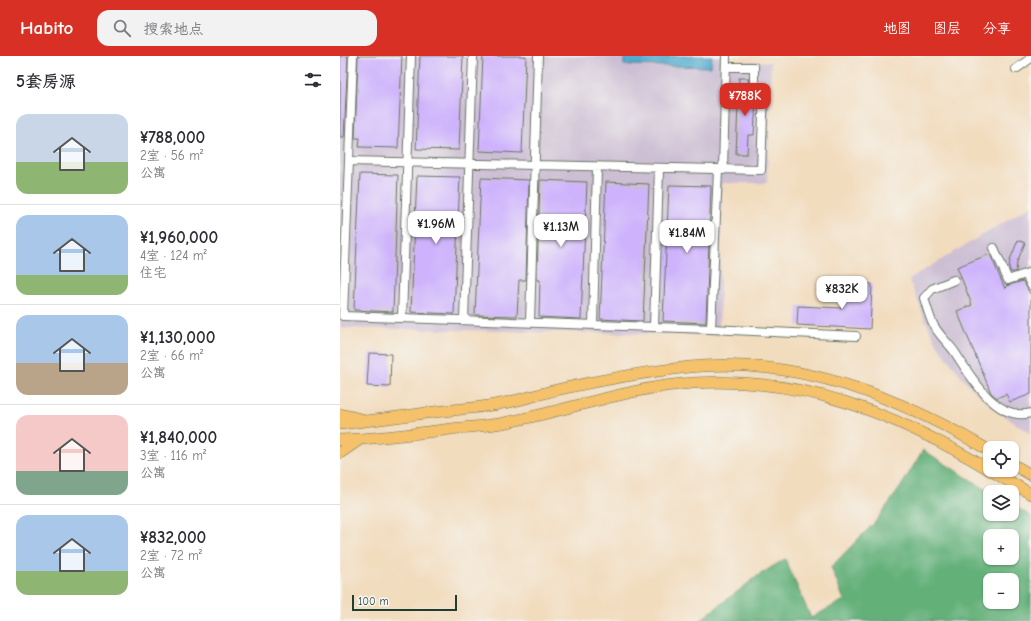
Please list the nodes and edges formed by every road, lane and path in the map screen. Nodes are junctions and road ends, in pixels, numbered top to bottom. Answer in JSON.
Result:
{"nodes":[{"id":1,"x":353,"y":56,"type":"edge"},
{"id":2,"x":411,"y":56,"type":"edge"},
{"id":3,"x":473,"y":56,"type":"edge"},
{"id":4,"x":538,"y":56,"type":"edge"},
{"id":5,"x":726,"y":56,"type":"edge"},
{"id":6,"x":1031,"y":58,"type":"edge"},
{"id":7,"x":726,"y":67,"type":"junction"},
{"id":8,"x":1016,"y":69,"type":"dead end"},
{"id":9,"x":349,"y":160,"type":"junction"},
{"id":10,"x":408,"y":162,"type":"junction"},
{"id":11,"x":468,"y":163,"type":"junction"},
{"id":12,"x":535,"y":165,"type":"junction"},
{"id":13,"x":597,"y":166,"type":"junction"},
{"id":14,"x":659,"y":169,"type":"junction"},
{"id":15,"x":720,"y":170,"type":"junction"},
{"id":16,"x":994,"y":248,"type":"dead end"},
{"id":17,"x":1029,"y":273,"type":"edge"},
{"id":18,"x":954,"y":280,"type":"dead end"},
{"id":19,"x":1031,"y":285,"type":"edge"},
{"id":20,"x":402,"y":318,"type":"junction"},
{"id":21,"x":464,"y":320,"type":"junction"},
{"id":22,"x":530,"y":322,"type":"junction"},
{"id":23,"x":593,"y":325,"type":"junction"},
{"id":24,"x":654,"y":327,"type":"junction"},
{"id":25,"x":711,"y":329,"type":"junction"},
{"id":26,"x":856,"y":336,"type":"dead end"},
{"id":27,"x":1031,"y":413,"type":"edge"},
{"id":28,"x":340,"y":414,"type":"edge"},
{"id":29,"x":372,"y":421,"type":"junction"},
{"id":30,"x":340,"y":424,"type":"edge"},
{"id":31,"x":340,"y":440,"type":"edge"},
{"id":32,"x":360,"y":440,"type":"junction"},
{"id":33,"x":983,"y":447,"type":"edge"},
{"id":34,"x":340,"y":453,"type":"edge"},
{"id":35,"x":983,"y":466,"type":"edge"},
{"id":36,"x":1019,"y":468,"type":"edge"},
{"id":37,"x":1031,"y":475,"type":"edge"},
{"id":38,"x":1002,"y":477,"type":"edge"},
{"id":39,"x":1031,"y":494,"type":"edge"}],
"edges":[{"from":1,"to":9,"type":"lane"},
{"from":2,"to":10,"type":"lane"},
{"from":3,"to":11,"type":"lane"},
{"from":4,"to":12,"type":"lane"},
{"from":5,"to":7,"type":"lane"},
{"from":6,"to":8,"type":"lane"},
{"from":7,"to":15,"type":"lane"},
{"from":7,"to":15,"type":"lane"},
{"from":9,"to":10,"type":"lane"},
{"from":9,"to":20,"type":"lane"},
{"from":10,"to":11,"type":"lane"},
{"from":10,"to":20,"type":"lane"},
{"from":11,"to":12,"type":"lane"},
{"from":11,"to":21,"type":"lane"},
{"from":12,"to":13,"type":"lane"},
{"from":12,"to":22,"type":"lane"},
{"from":13,"to":14,"type":"lane"},
{"from":13,"to":23,"type":"lane"},
{"from":14,"to":15,"type":"lane"},
{"from":14,"to":24,"type":"lane"},
{"from":15,"to":25,"type":"lane"},
{"from":16,"to":17,"type":"lane"},
{"from":17,"to":19,"type":"lane"},
{"from":18,"to":27,"type":"lane"},
{"from":20,"to":21,"type":"lane"},
{"from":21,"to":22,"type":"lane"},
{"from":22,"to":23,"type":"lane"},
{"from":23,"to":24,"type":"lane"},
{"from":24,"to":25,"type":"lane"},
{"from":25,"to":26,"type":"lane"},
{"from":28,"to":29,"type":"main road"},
{"from":29,"to":30,"type":"main road"},
{"from":29,"to":33,"type":"main road"},
{"from":31,"to":32,"type":"main road"},
{"from":32,"to":34,"type":"main road"},
{"from":32,"to":35,"type":"main road"},
{"from":36,"to":37,"type":"main road"},
{"from":38,"to":39,"type":"main road"}]}
